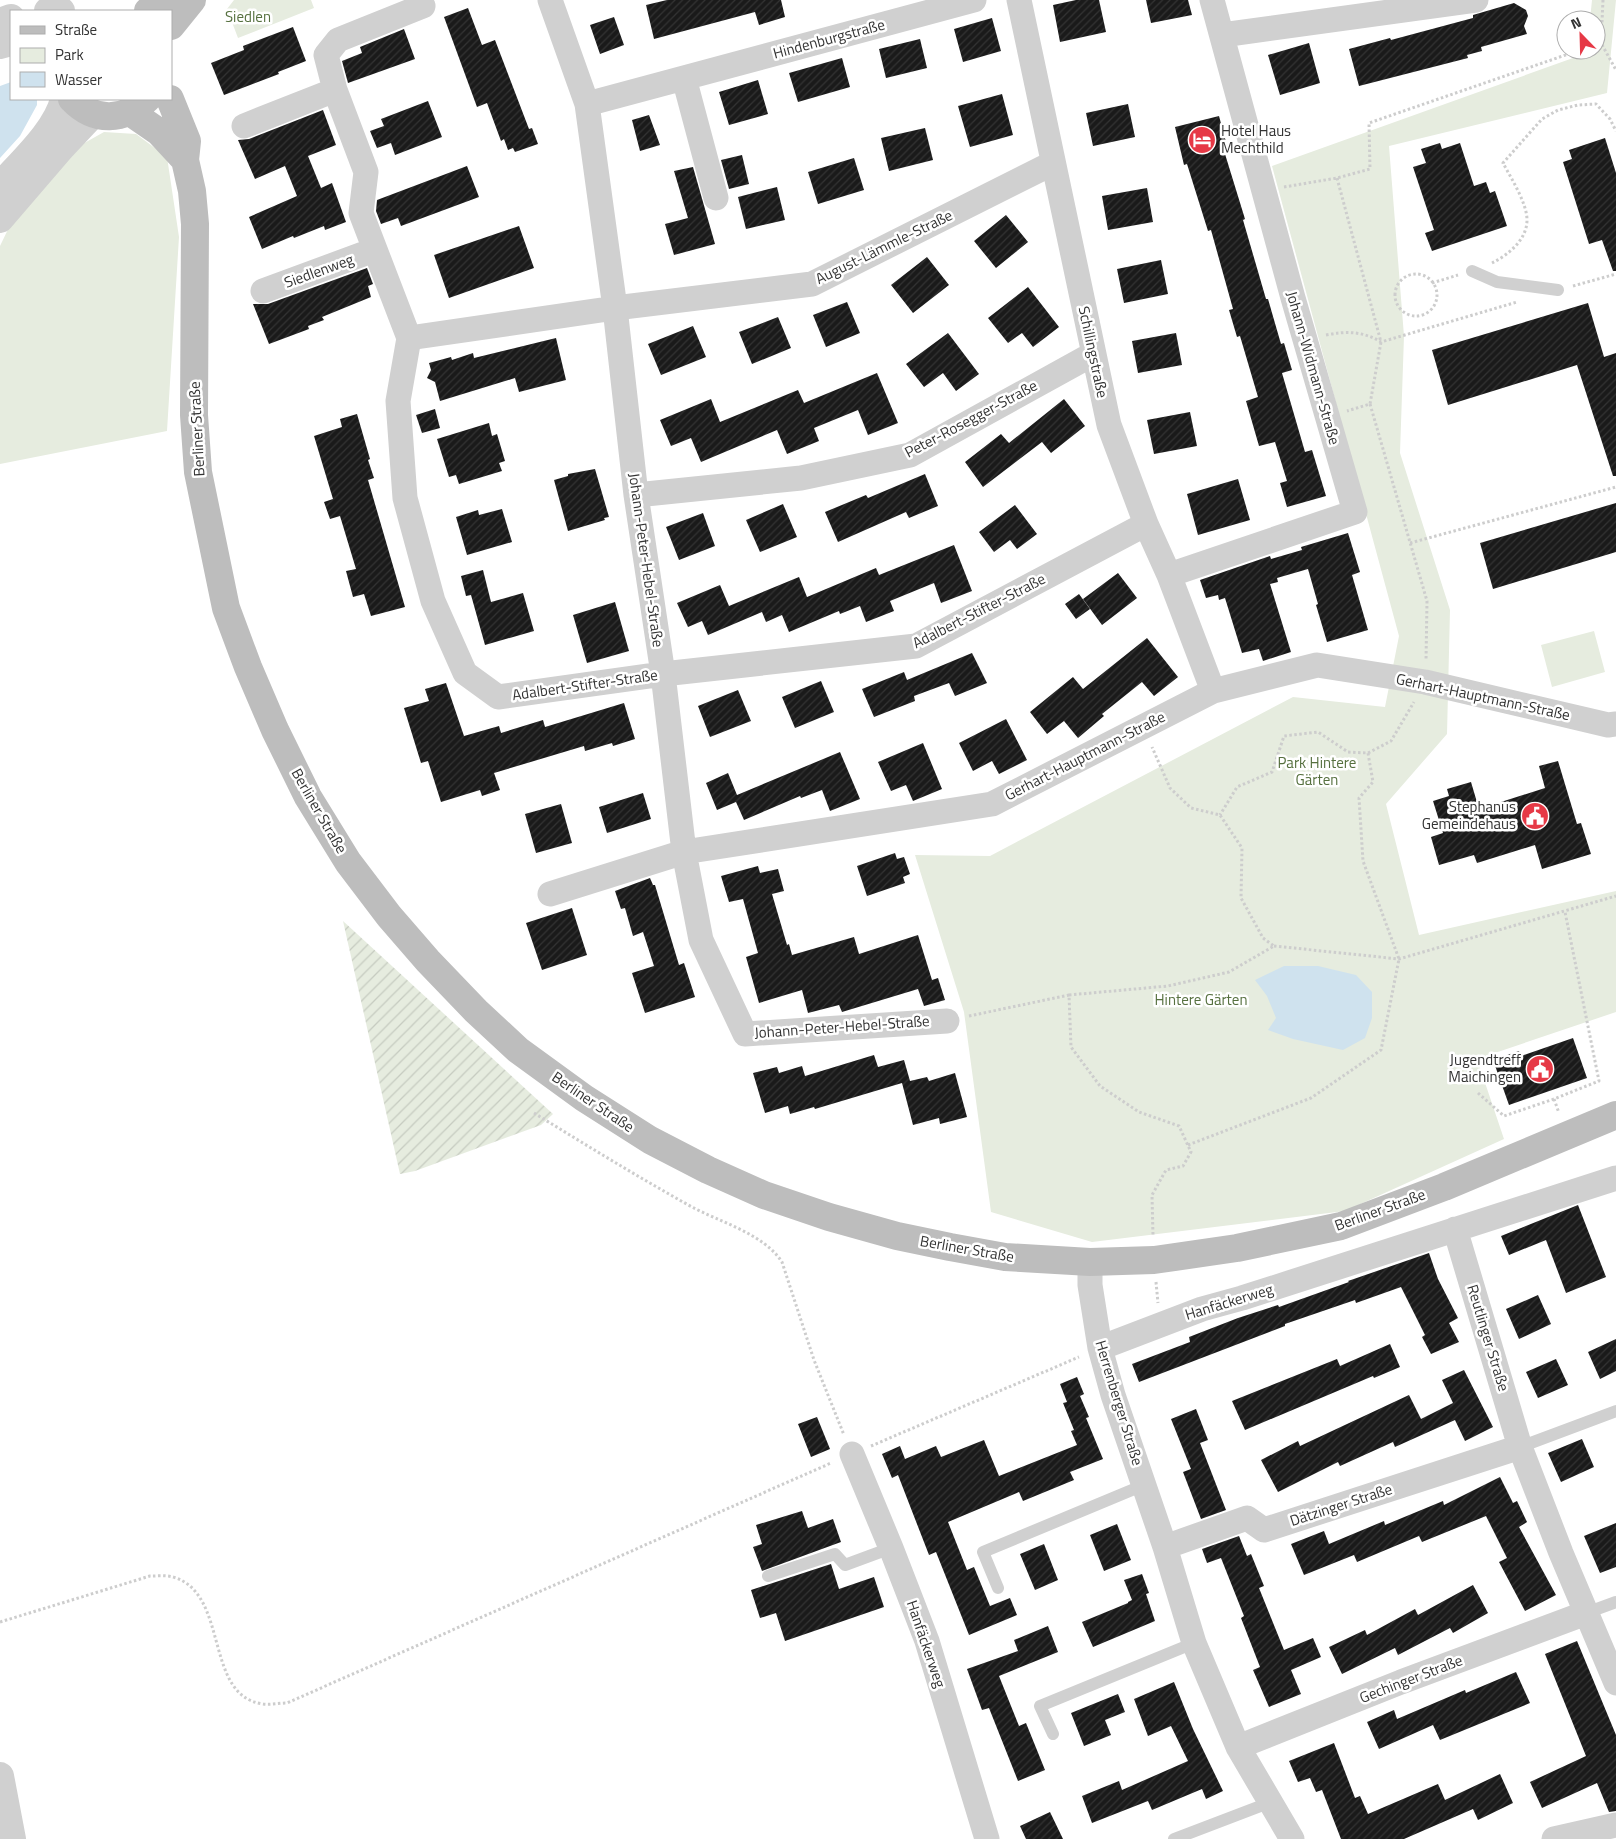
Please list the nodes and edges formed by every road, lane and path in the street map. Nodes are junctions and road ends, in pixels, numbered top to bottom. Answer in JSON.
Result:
{"nodes":[{"id":1,"x":161,"y":0,"type":"edge"},
{"id":2,"x":192,"y":0,"type":"edge"},
{"id":3,"x":550,"y":0,"type":"edge"},
{"id":4,"x":974,"y":0,"type":"edge"},
{"id":5,"x":1019,"y":0,"type":"edge"},
{"id":6,"x":1212,"y":0,"type":"edge"},
{"id":7,"x":1476,"y":0,"type":"edge"},
{"id":8,"x":423,"y":6,"type":"dead end"},
{"id":9,"x":149,"y":10,"type":"edge"},
{"id":10,"x":172,"y":25,"type":"edge"},
{"id":11,"x":1222,"y":35,"type":"junction"},
{"id":12,"x":1606,"y":52,"type":"edge"},
{"id":13,"x":1556,"y":58,"type":"edge"},
{"id":14,"x":1616,"y":70,"type":"edge"},
{"id":15,"x":684,"y":78,"type":"junction"},
{"id":16,"x":335,"y":90,"type":"junction"},
{"id":17,"x":64,"y":100,"type":"edge"},
{"id":18,"x":170,"y":100,"type":"edge"},
{"id":19,"x":587,"y":104,"type":"junction"},
{"id":20,"x":83,"y":106,"type":"edge"},
{"id":21,"x":138,"y":106,"type":"edge"},
{"id":22,"x":244,"y":126,"type":"dead end"},
{"id":23,"x":1616,"y":131,"type":"edge"},
{"id":24,"x":185,"y":160,"type":"junction"},
{"id":25,"x":1053,"y":163,"type":"junction"},
{"id":26,"x":1337,"y":178,"type":"junction"},
{"id":27,"x":0,"y":186,"type":"edge"},
{"id":28,"x":1264,"y":190,"type":"junction"},
{"id":29,"x":716,"y":198,"type":"dead end"},
{"id":30,"x":0,"y":219,"type":"edge"},
{"id":31,"x":374,"y":250,"type":"junction"},
{"id":32,"x":1472,"y":271,"type":"junction"},
{"id":33,"x":1616,"y":274,"type":"edge"},
{"id":34,"x":1432,"y":283,"type":"junction"},
{"id":35,"x":1558,"y":290,"type":"joint"},
{"id":36,"x":263,"y":291,"type":"dead end"},
{"id":37,"x":1520,"y":301,"type":"dead end"},
{"id":38,"x":616,"y":308,"type":"junction"},
{"id":39,"x":409,"y":338,"type":"junction"},
{"id":40,"x":1304,"y":338,"type":"junction"},
{"id":41,"x":1381,"y":342,"type":"junction"},
{"id":42,"x":1093,"y":354,"type":"junction"},
{"id":43,"x":1370,"y":404,"type":"junction"},
{"id":44,"x":1328,"y":417,"type":"junction"},
{"id":45,"x":1616,"y":488,"type":"edge"},
{"id":46,"x":636,"y":495,"type":"junction"},
{"id":47,"x":1146,"y":524,"type":"junction"},
{"id":48,"x":1410,"y":543,"type":"junction"},
{"id":49,"x":1169,"y":575,"type":"junction"},
{"id":50,"x":663,"y":674,"type":"junction"},
{"id":51,"x":1425,"y":682,"type":"junction"},
{"id":52,"x":1213,"y":691,"type":"junction"},
{"id":53,"x":1616,"y":724,"type":"edge"},
{"id":54,"x":1144,"y":727,"type":"junction"},
{"id":55,"x":1368,"y":753,"type":"junction"},
{"id":56,"x":1220,"y":815,"type":"junction"},
{"id":57,"x":684,"y":852,"type":"junction"},
{"id":58,"x":550,"y":894,"type":"dead end"},
{"id":59,"x":1616,"y":896,"type":"edge"},
{"id":60,"x":1565,"y":912,"type":"junction"},
{"id":61,"x":1274,"y":946,"type":"junction"},
{"id":62,"x":1399,"y":958,"type":"junction"},
{"id":63,"x":1069,"y":995,"type":"junction"},
{"id":64,"x":947,"y":1021,"type":"joint"},
{"id":65,"x":1478,"y":1093,"type":"dead end"},
{"id":66,"x":534,"y":1113,"type":"dead end"},
{"id":67,"x":1616,"y":1115,"type":"edge"},
{"id":68,"x":1188,"y":1146,"type":"junction"},
{"id":69,"x":1616,"y":1178,"type":"edge"},
{"id":70,"x":1455,"y":1229,"type":"junction"},
{"id":71,"x":1154,"y":1260,"type":"junction"},
{"id":72,"x":1090,"y":1262,"type":"junction"},
{"id":73,"x":1164,"y":1323,"type":"junction"},
{"id":74,"x":1100,"y":1348,"type":"junction"},
{"id":75,"x":1616,"y":1411,"type":"edge"},
{"id":76,"x":1520,"y":1447,"type":"junction"},
{"id":77,"x":852,"y":1454,"type":"junction"},
{"id":78,"x":1144,"y":1484,"type":"junction"},
{"id":79,"x":1165,"y":1547,"type":"junction"},
{"id":80,"x":891,"y":1548,"type":"junction"},
{"id":81,"x":768,"y":1576,"type":"dead end"},
{"id":82,"x":998,"y":1588,"type":"dead end"},
{"id":83,"x":1616,"y":1602,"type":"edge"},
{"id":84,"x":1586,"y":1613,"type":"junction"},
{"id":85,"x":0,"y":1622,"type":"edge"},
{"id":86,"x":1194,"y":1643,"type":"junction"},
{"id":87,"x":1616,"y":1683,"type":"edge"},
{"id":88,"x":1053,"y":1734,"type":"dead end"},
{"id":89,"x":1238,"y":1747,"type":"junction"},
{"id":90,"x":0,"y":1776,"type":"edge"},
{"id":91,"x":1271,"y":1802,"type":"junction"},
{"id":92,"x":1616,"y":1825,"type":"edge"},
{"id":93,"x":1582,"y":1836,"type":"edge"},
{"id":94,"x":12,"y":1839,"type":"edge"},
{"id":95,"x":987,"y":1839,"type":"edge"},
{"id":96,"x":1174,"y":1839,"type":"edge"},
{"id":97,"x":1292,"y":1839,"type":"edge"},
{"id":98,"x":1554,"y":1839,"type":"edge"}],
"edges":[{"from":1,"to":9,"type":"main road"},
{"from":2,"to":10,"type":"main road"},
{"from":3,"to":19,"type":"street","name":"Johann-Peter-Hebel-Straße"},
{"from":4,"to":15,"type":"street","name":"Hindenburgstraße"},
{"from":5,"to":25,"type":"street","name":"Schillingstraße"},
{"from":6,"to":11,"type":"street","name":"Johann-Widmann-Straße"},
{"from":7,"to":11,"type":"street"},
{"from":8,"to":16,"type":"street"},
{"from":11,"to":28,"type":"street","name":"Johann-Widmann-Straße"},
{"from":12,"to":14,"type":"path"},
{"from":13,"to":26,"type":"path"},
{"from":15,"to":19,"type":"street","name":"Hindenburgstraße"},
{"from":15,"to":29,"type":"street"},
{"from":16,"to":22,"type":"street"},
{"from":16,"to":31,"type":"street"},
{"from":17,"to":27,"type":"street"},
{"from":18,"to":24,"type":"main road","name":"Berliner Straße"},
{"from":19,"to":38,"type":"street","name":"Johann-Peter-Hebel-Straße"},
{"from":20,"to":21,"type":"main road"},
{"from":20,"to":30,"type":"street"},
{"from":21,"to":24,"type":"main road"},
{"from":23,"to":32,"type":"path"},
{"from":24,"to":72,"type":"main road","name":"Berliner Straße"},
{"from":25,"to":38,"type":"street","name":"August-Lämmle-Straße"},
{"from":25,"to":42,"type":"street","name":"Schillingstraße"},
{"from":26,"to":28,"type":"path"},
{"from":26,"to":41,"type":"path"},
{"from":28,"to":40,"type":"street","name":"Johann-Widmann-Straße"},
{"from":31,"to":36,"type":"street","name":"Siedlenweg"},
{"from":31,"to":39,"type":"street"},
{"from":32,"to":34,"type":"path"},
{"from":32,"to":35,"type":"lane"},
{"from":33,"to":35,"type":"path"},
{"from":34,"to":34,"type":"path"},
{"from":37,"to":41,"type":"path"},
{"from":38,"to":39,"type":"street"},
{"from":38,"to":46,"type":"street","name":"Johann-Peter-Hebel-Straße"},
{"from":39,"to":50,"type":"street","name":"Adalbert-Stifter-Straße"},
{"from":40,"to":41,"type":"path"},
{"from":40,"to":44,"type":"street","name":"Johann-Widmann-Straße"},
{"from":41,"to":43,"type":"path"},
{"from":42,"to":46,"type":"street","name":"Peter-Rosegger-Straße"},
{"from":42,"to":47,"type":"street","name":"Schillingstraße"},
{"from":43,"to":44,"type":"path"},
{"from":43,"to":48,"type":"path"},
{"from":44,"to":49,"type":"street","name":"Johann-Widmann-Straße"},
{"from":45,"to":48,"type":"path"},
{"from":46,"to":50,"type":"street","name":"Johann-Peter-Hebel-Straße"},
{"from":47,"to":49,"type":"street","name":"Schillingstraße"},
{"from":47,"to":50,"type":"street","name":"Adalbert-Stifter-Straße"},
{"from":48,"to":51,"type":"path"},
{"from":49,"to":52,"type":"street","name":"Schillingstraße"},
{"from":50,"to":57,"type":"street","name":"Johann-Peter-Hebel-Straße"},
{"from":51,"to":52,"type":"street","name":"Gerhart-Hauptmann-Straße"},
{"from":51,"to":53,"type":"street","name":"Gerhart-Hauptmann-Straße"},
{"from":51,"to":55,"type":"path"},
{"from":52,"to":54,"type":"street","name":"Gerhart-Hauptmann-Straße"},
{"from":54,"to":56,"type":"path"},
{"from":54,"to":57,"type":"street","name":"Gerhart-Hauptmann-Straße"},
{"from":55,"to":56,"type":"path"},
{"from":55,"to":62,"type":"path"},
{"from":56,"to":61,"type":"path"},
{"from":57,"to":58,"type":"street","name":"Gerhart-Hauptmann-Straße"},
{"from":57,"to":64,"type":"street","name":"Johann-Peter-Hebel-Straße"},
{"from":59,"to":60,"type":"path"},
{"from":60,"to":62,"type":"path"},
{"from":60,"to":65,"type":"path"},
{"from":61,"to":62,"type":"path"},
{"from":61,"to":63,"type":"path"},
{"from":62,"to":68,"type":"path"},
{"from":63,"to":64,"type":"path"},
{"from":63,"to":68,"type":"path"},
{"from":66,"to":77,"type":"path"},
{"from":67,"to":71,"type":"main road","name":"Berliner Straße"},
{"from":68,"to":71,"type":"path"},
{"from":69,"to":70,"type":"street","name":"Hanfäckerweg"},
{"from":70,"to":73,"type":"street","name":"Hanfäckerweg"},
{"from":70,"to":76,"type":"street","name":"Reutlinger Straße"},
{"from":71,"to":72,"type":"main road","name":"Berliner Straße"},
{"from":71,"to":73,"type":"path"},
{"from":72,"to":74,"type":"street","name":"Herrenberger Straße"},
{"from":73,"to":74,"type":"street","name":"Hanfäckerweg"},
{"from":74,"to":77,"type":"path"},
{"from":74,"to":78,"type":"street","name":"Herrenberger Straße"},
{"from":75,"to":76,"type":"lane"},
{"from":76,"to":79,"type":"street","name":"Dätzinger Straße"},
{"from":76,"to":84,"type":"street","name":"Reutlinger Straße"},
{"from":77,"to":80,"type":"street","name":"Hanfäckerweg"},
{"from":77,"to":85,"type":"path"},
{"from":78,"to":79,"type":"street","name":"Herrenberger Straße"},
{"from":78,"to":82,"type":"lane","name":"Herrenberger Straße"},
{"from":79,"to":86,"type":"street","name":"Herrenberger Straße"},
{"from":80,"to":81,"type":"lane"},
{"from":80,"to":95,"type":"street","name":"Hanfäckerweg"},
{"from":83,"to":84,"type":"lane"},
{"from":84,"to":87,"type":"street","name":"Reutlinger Straße"},
{"from":84,"to":89,"type":"street","name":"Gechinger Straße"},
{"from":86,"to":88,"type":"lane"},
{"from":86,"to":89,"type":"street","name":"Herrenberger Straße"},
{"from":89,"to":91,"type":"street","name":"Herrenberger Straße"},
{"from":90,"to":94,"type":"street"},
{"from":91,"to":96,"type":"lane"},
{"from":91,"to":97,"type":"street","name":"Herrenberger Straße"},
{"from":92,"to":93,"type":"street"},
{"from":93,"to":98,"type":"street"}]}
